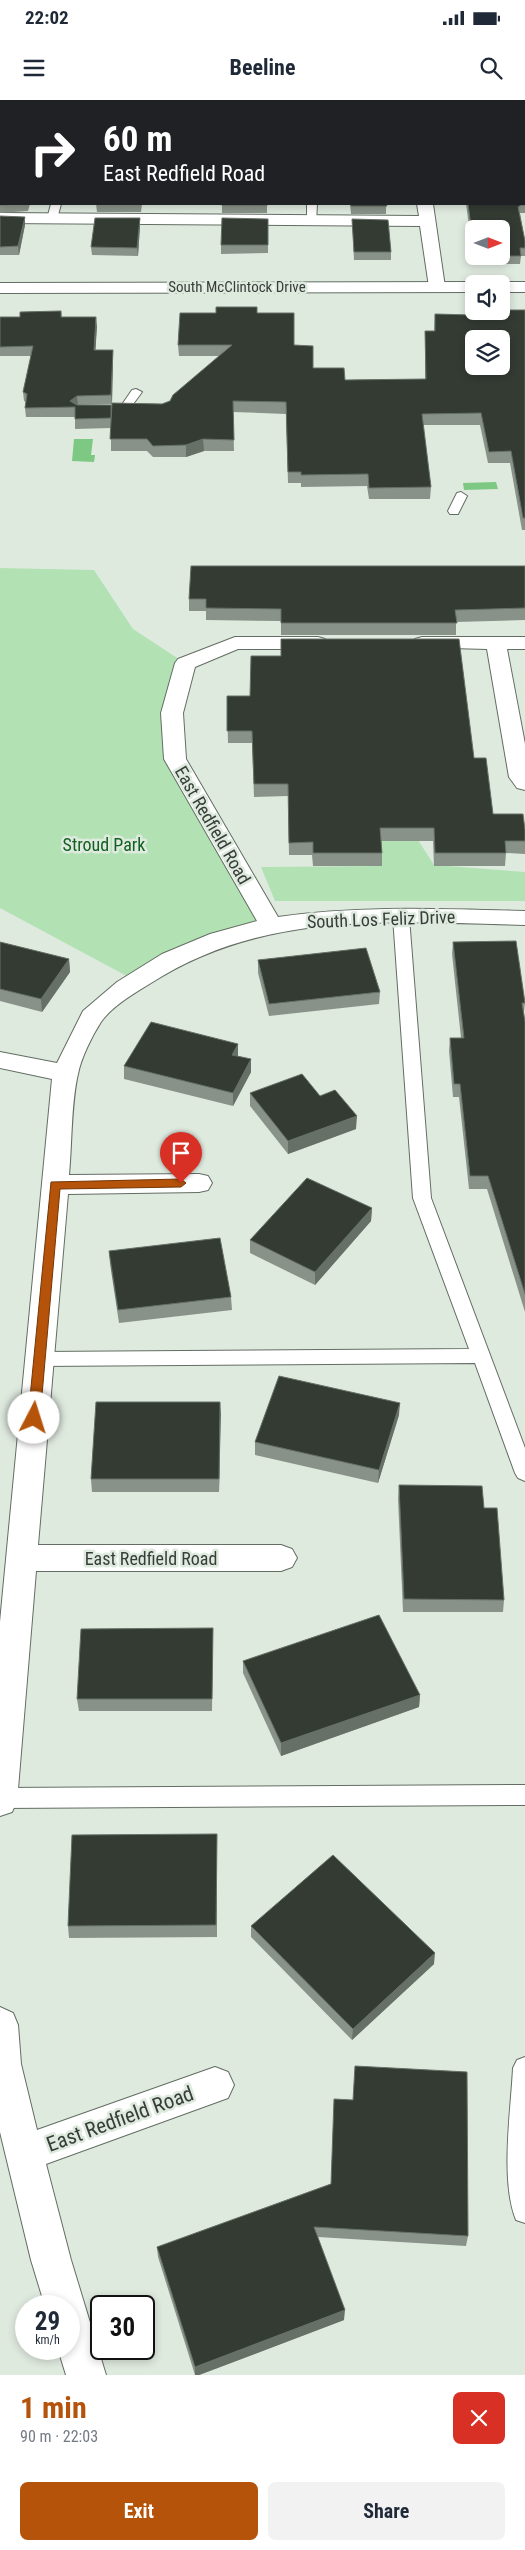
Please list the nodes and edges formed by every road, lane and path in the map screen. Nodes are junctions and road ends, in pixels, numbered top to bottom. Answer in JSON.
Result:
{"nodes":[{"id":1,"x":182,"y":205,"type":"edge"},
{"id":2,"x":312,"y":205,"type":"edge"},
{"id":3,"x":425,"y":205,"type":"edge"},
{"id":4,"x":54,"y":211,"type":"edge"},
{"id":5,"x":0,"y":218,"type":"edge"},
{"id":6,"x":181,"y":220,"type":"junction"},
{"id":7,"x":312,"y":221,"type":"junction"},
{"id":8,"x":428,"y":221,"type":"junction"},
{"id":9,"x":437,"y":287,"type":"junction"},
{"id":10,"x":465,"y":287,"type":"edge"},
{"id":11,"x":510,"y":287,"type":"edge"},
{"id":12,"x":525,"y":287,"type":"edge"},
{"id":13,"x":0,"y":288,"type":"edge"},
{"id":14,"x":136,"y":392,"type":"dead end"},
{"id":15,"x":124,"y":409,"type":"junction"},
{"id":16,"x":141,"y":409,"type":"edge"},
{"id":17,"x":96,"y":410,"type":"edge"},
{"id":18,"x":461,"y":496,"type":"dead end"},
{"id":19,"x":454,"y":511,"type":"dead end"},
{"id":20,"x":341,"y":643,"type":"edge"},
{"id":21,"x":399,"y":643,"type":"edge"},
{"id":22,"x":496,"y":643,"type":"junction"},
{"id":23,"x":525,"y":643,"type":"edge"},
{"id":24,"x":525,"y":783,"type":"edge"},
{"id":25,"x":401,"y":916,"type":"junction"},
{"id":26,"x":525,"y":918,"type":"edge"},
{"id":27,"x":270,"y":924,"type":"junction"},
{"id":28,"x":0,"y":1060,"type":"edge"},
{"id":29,"x":65,"y":1072,"type":"junction"},
{"id":30,"x":199,"y":1183,"type":"dead end"},
{"id":31,"x":55,"y":1185,"type":"junction"},
{"id":32,"x":481,"y":1356,"type":"junction"},
{"id":33,"x":40,"y":1359,"type":"junction"},
{"id":34,"x":525,"y":1473,"type":"edge"},
{"id":35,"x":20,"y":1558,"type":"junction"},
{"id":36,"x":281,"y":1558,"type":"dead end"},
{"id":37,"x":525,"y":1795,"type":"edge"},
{"id":38,"x":0,"y":1799,"type":"edge"},
{"id":39,"x":0,"y":2025,"type":"edge"},
{"id":40,"x":525,"y":2068,"type":"edge"},
{"id":41,"x":215,"y":2085,"type":"dead end"},
{"id":42,"x":25,"y":2153,"type":"junction"},
{"id":43,"x":525,"y":2211,"type":"edge"},
{"id":44,"x":62,"y":2295,"type":"edge"},
{"id":45,"x":80,"y":2355,"type":"edge"},
{"id":46,"x":86,"y":2375,"type":"edge"}],
"edges":[{"from":1,"to":6,"type":"street"},
{"from":2,"to":7,"type":"lane"},
{"from":3,"to":8,"type":"street"},
{"from":4,"to":5,"type":"street"},
{"from":4,"to":6,"type":"street"},
{"from":6,"to":7,"type":"street"},
{"from":7,"to":8,"type":"street"},
{"from":8,"to":9,"type":"street"},
{"from":9,"to":10,"type":"street","name":"South McClintock Drive"},
{"from":9,"to":13,"type":"street","name":"South McClintock Drive"},
{"from":11,"to":12,"type":"street"},
{"from":14,"to":15,"type":"lane"},
{"from":15,"to":16,"type":"lane"},
{"from":15,"to":17,"type":"lane"},
{"from":18,"to":19,"type":"lane"},
{"from":20,"to":27,"type":"street","name":"East Redfield Road"},
{"from":21,"to":22,"type":"street"},
{"from":22,"to":23,"type":"street"},
{"from":22,"to":24,"type":"street"},
{"from":25,"to":26,"type":"street","name":"South Los Feliz Drive"},
{"from":25,"to":27,"type":"street","name":"South Los Feliz Drive"},
{"from":25,"to":32,"type":"lane"},
{"from":27,"to":29,"type":"street","name":"South Los Feliz Drive"},
{"from":28,"to":29,"type":"street"},
{"from":29,"to":31,"type":"street"},
{"from":30,"to":31,"type":"street"},
{"from":31,"to":33,"type":"street"},
{"from":32,"to":33,"type":"lane"},
{"from":32,"to":34,"type":"lane"},
{"from":33,"to":35,"type":"street"},
{"from":35,"to":36,"type":"street","name":"East Redfield Road"},
{"from":35,"to":38,"type":"street"},
{"from":37,"to":38,"type":"lane"},
{"from":39,"to":42,"type":"street","name":"East Redfield Road"},
{"from":40,"to":43,"type":"lane"},
{"from":41,"to":42,"type":"street","name":"East Redfield Road"},
{"from":42,"to":44,"type":"street","name":"East Redfield Road"},
{"from":45,"to":46,"type":"street"}]}
